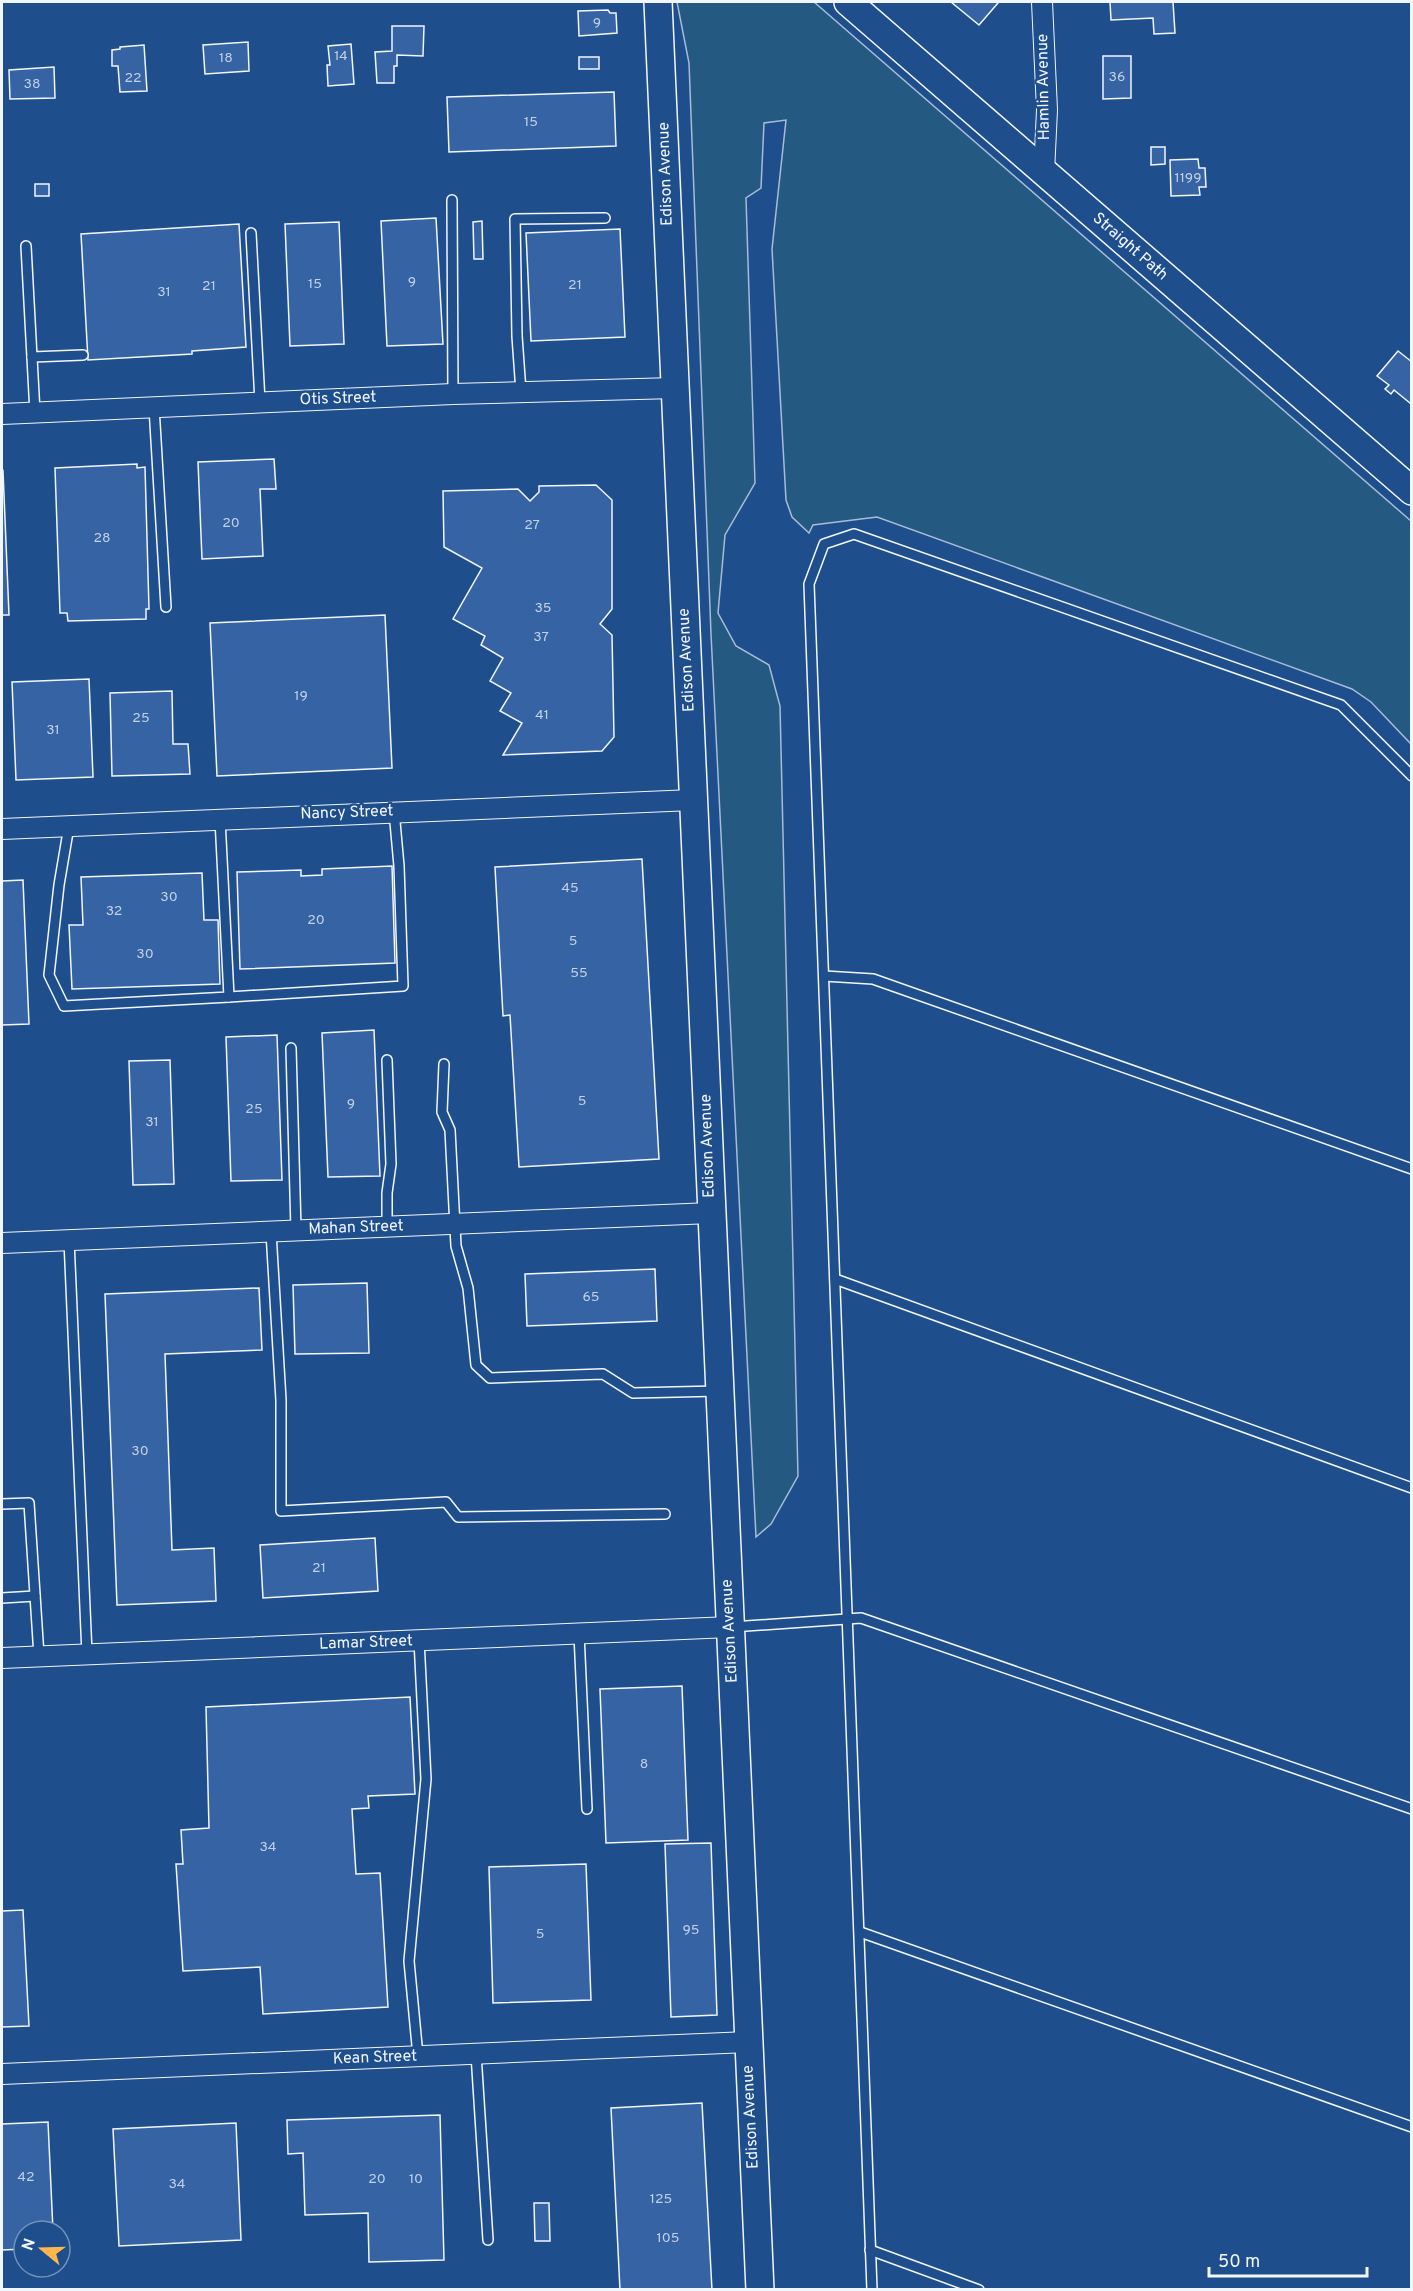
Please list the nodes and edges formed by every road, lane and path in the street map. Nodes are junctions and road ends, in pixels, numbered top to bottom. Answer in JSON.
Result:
{"nodes":[{"id":1,"x":658,"y":2,"type":"edge"},
{"id":2,"x":848,"y":2,"type":"edge"},
{"id":3,"x":1042,"y":2,"type":"edge"},
{"id":4,"x":1044,"y":172,"type":"junction"},
{"id":5,"x":452,"y":200,"type":"dead end"},
{"id":6,"x":605,"y":218,"type":"dead end"},
{"id":7,"x":251,"y":233,"type":"dead end"},
{"id":8,"x":26,"y":246,"type":"dead end"},
{"id":9,"x":83,"y":355,"type":"dead end"},
{"id":10,"x":32,"y":357,"type":"junction"},
{"id":11,"x":675,"y":388,"type":"junction"},
{"id":12,"x":521,"y":392,"type":"junction"},
{"id":13,"x":453,"y":394,"type":"junction"},
{"id":14,"x":260,"y":402,"type":"junction"},
{"id":15,"x":154,"y":407,"type":"junction"},
{"id":16,"x":34,"y":413,"type":"junction"},
{"id":17,"x":2,"y":414,"type":"edge"},
{"id":18,"x":1412,"y":492,"type":"edge"},
{"id":19,"x":166,"y":608,"type":"dead end"},
{"id":20,"x":1412,"y":776,"type":"edge"},
{"id":21,"x":693,"y":800,"type":"junction"},
{"id":22,"x":394,"y":811,"type":"junction"},
{"id":23,"x":220,"y":819,"type":"junction"},
{"id":24,"x":69,"y":826,"type":"junction"},
{"id":25,"x":2,"y":829,"type":"edge"},
{"id":26,"x":824,"y":976,"type":"junction"},
{"id":27,"x":229,"y":997,"type":"junction"},
{"id":28,"x":291,"y":1048,"type":"dead end"},
{"id":29,"x":387,"y":1060,"type":"dead end"},
{"id":30,"x":444,"y":1064,"type":"dead end"},
{"id":31,"x":1412,"y":1169,"type":"edge"},
{"id":32,"x":711,"y":1213,"type":"junction"},
{"id":33,"x":455,"y":1223,"type":"junction"},
{"id":34,"x":387,"y":1227,"type":"junction"},
{"id":35,"x":296,"y":1230,"type":"junction"},
{"id":36,"x":271,"y":1232,"type":"junction"},
{"id":37,"x":69,"y":1240,"type":"junction"},
{"id":38,"x":2,"y":1243,"type":"edge"},
{"id":39,"x":836,"y":1279,"type":"junction"},
{"id":40,"x":720,"y":1390,"type":"junction"},
{"id":41,"x":1412,"y":1488,"type":"edge"},
{"id":42,"x":2,"y":1504,"type":"edge"},
{"id":43,"x":665,"y":1514,"type":"dead end"},
{"id":44,"x":35,"y":1596,"type":"junction"},
{"id":45,"x":2,"y":1598,"type":"edge"},
{"id":46,"x":849,"y":1619,"type":"junction"},
{"id":47,"x":730,"y":1628,"type":"junction"},
{"id":48,"x":579,"y":1634,"type":"junction"},
{"id":49,"x":419,"y":1640,"type":"junction"},
{"id":50,"x":87,"y":1654,"type":"junction"},
{"id":51,"x":39,"y":1656,"type":"junction"},
{"id":52,"x":2,"y":1658,"type":"edge"},
{"id":53,"x":587,"y":1809,"type":"dead end"},
{"id":54,"x":1412,"y":1809,"type":"edge"},
{"id":55,"x":860,"y":1932,"type":"junction"},
{"id":56,"x":748,"y":2042,"type":"junction"},
{"id":57,"x":476,"y":2054,"type":"junction"},
{"id":58,"x":418,"y":2056,"type":"junction"},
{"id":59,"x":2,"y":2074,"type":"edge"},
{"id":60,"x":1412,"y":2127,"type":"edge"},
{"id":61,"x":488,"y":2240,"type":"dead end"},
{"id":62,"x":870,"y":2250,"type":"junction"},
{"id":63,"x":759,"y":2289,"type":"edge"},
{"id":64,"x":872,"y":2289,"type":"edge"},
{"id":65,"x":979,"y":2289,"type":"edge"}],
"edges":[{"from":1,"to":11,"type":"street","name":"Edison Avenue"},
{"from":2,"to":4,"type":"street","name":"Straight Path"},
{"from":3,"to":4,"type":"street","name":"Hamlin Avenue"},
{"from":4,"to":18,"type":"street","name":"Straight Path"},
{"from":5,"to":13,"type":"lane"},
{"from":6,"to":12,"type":"lane"},
{"from":7,"to":14,"type":"lane"},
{"from":8,"to":10,"type":"lane"},
{"from":9,"to":10,"type":"lane"},
{"from":10,"to":16,"type":"lane"},
{"from":11,"to":12,"type":"street","name":"Otis Street"},
{"from":11,"to":21,"type":"street","name":"Edison Avenue"},
{"from":12,"to":13,"type":"street","name":"Otis Street"},
{"from":13,"to":14,"type":"street","name":"Otis Street"},
{"from":14,"to":15,"type":"street","name":"Otis Street"},
{"from":15,"to":16,"type":"street","name":"Otis Street"},
{"from":15,"to":19,"type":"lane"},
{"from":16,"to":17,"type":"street","name":"Otis Street"},
{"from":20,"to":26,"type":"lane"},
{"from":21,"to":22,"type":"street","name":"Nancy Street"},
{"from":21,"to":32,"type":"street","name":"Edison Avenue"},
{"from":22,"to":23,"type":"street","name":"Nancy Street"},
{"from":22,"to":27,"type":"lane"},
{"from":23,"to":24,"type":"street","name":"Nancy Street"},
{"from":23,"to":27,"type":"lane"},
{"from":24,"to":25,"type":"street","name":"Nancy Street"},
{"from":24,"to":27,"type":"lane"},
{"from":26,"to":31,"type":"lane"},
{"from":26,"to":39,"type":"lane"},
{"from":28,"to":35,"type":"lane"},
{"from":29,"to":34,"type":"lane"},
{"from":30,"to":33,"type":"lane"},
{"from":32,"to":33,"type":"street","name":"Mahan Street"},
{"from":32,"to":40,"type":"street","name":"Edison Avenue"},
{"from":33,"to":34,"type":"street","name":"Mahan Street"},
{"from":33,"to":40,"type":"lane"},
{"from":34,"to":35,"type":"street","name":"Mahan Street"},
{"from":35,"to":36,"type":"street","name":"Mahan Street"},
{"from":36,"to":37,"type":"street","name":"Mahan Street"},
{"from":36,"to":43,"type":"lane"},
{"from":37,"to":38,"type":"street","name":"Mahan Street"},
{"from":37,"to":50,"type":"lane"},
{"from":39,"to":41,"type":"lane"},
{"from":39,"to":46,"type":"lane"},
{"from":40,"to":47,"type":"street","name":"Edison Avenue"},
{"from":42,"to":44,"type":"lane"},
{"from":44,"to":45,"type":"lane"},
{"from":44,"to":51,"type":"lane"},
{"from":46,"to":47,"type":"lane"},
{"from":46,"to":54,"type":"lane"},
{"from":46,"to":55,"type":"lane"},
{"from":47,"to":48,"type":"street","name":"Lamar Street"},
{"from":47,"to":56,"type":"street","name":"Edison Avenue"},
{"from":48,"to":49,"type":"street","name":"Lamar Street"},
{"from":48,"to":53,"type":"lane"},
{"from":49,"to":50,"type":"street","name":"Lamar Street"},
{"from":49,"to":58,"type":"lane"},
{"from":50,"to":51,"type":"street","name":"Lamar Street"},
{"from":51,"to":52,"type":"street","name":"Lamar Street"},
{"from":55,"to":60,"type":"lane"},
{"from":55,"to":62,"type":"lane"},
{"from":56,"to":57,"type":"street","name":"Kean Street"},
{"from":56,"to":63,"type":"street","name":"Edison Avenue"},
{"from":57,"to":58,"type":"street","name":"Kean Street"},
{"from":57,"to":61,"type":"lane"},
{"from":58,"to":59,"type":"street","name":"Kean Street"},
{"from":62,"to":64,"type":"lane"},
{"from":62,"to":65,"type":"lane"}]}
